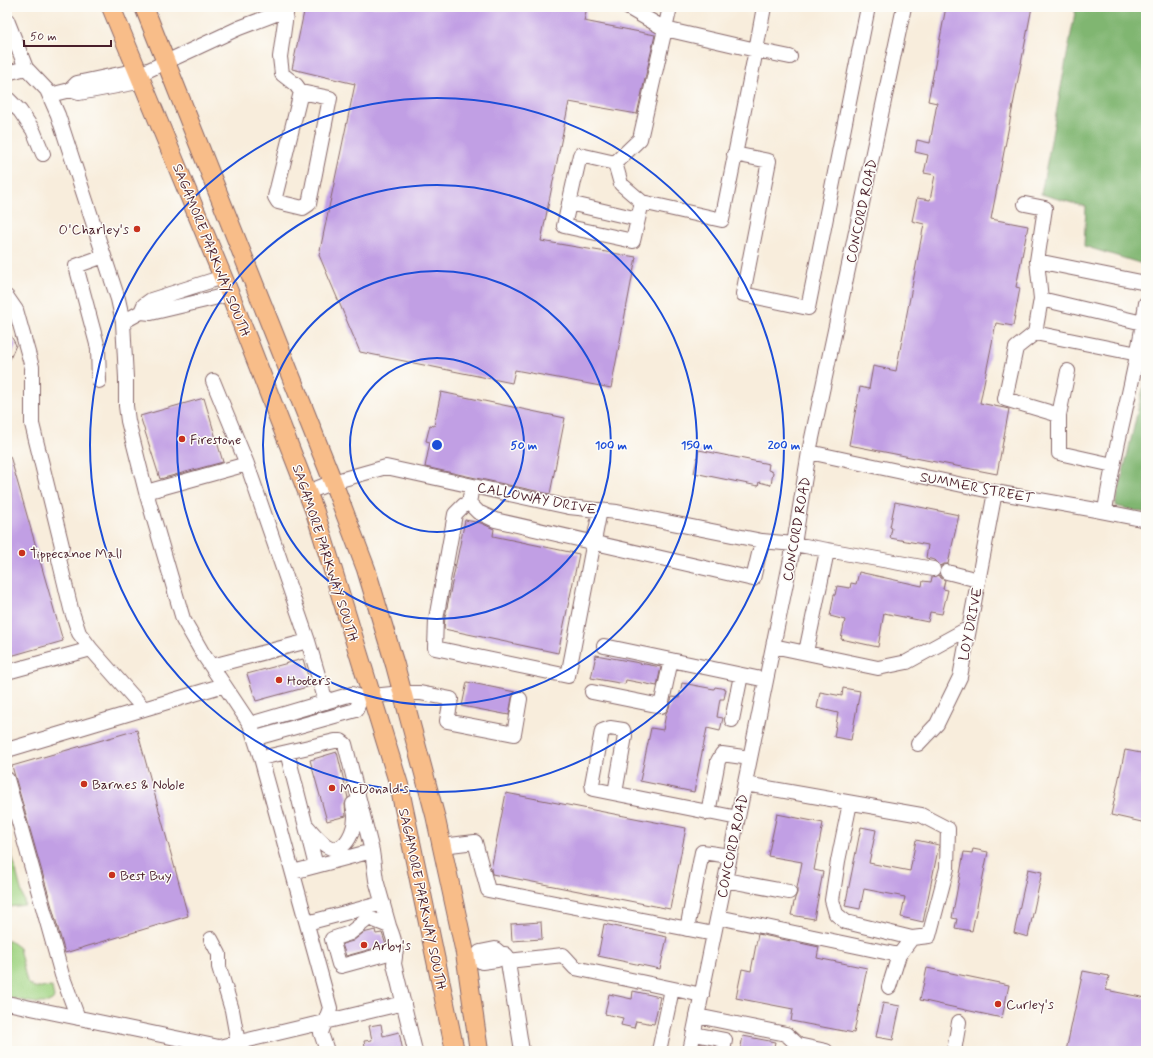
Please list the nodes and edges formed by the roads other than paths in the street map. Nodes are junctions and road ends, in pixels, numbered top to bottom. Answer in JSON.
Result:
{"nodes":[{"id":1,"x":111,"y":7,"type":"edge"},
{"id":2,"x":144,"y":7,"type":"edge"},
{"id":3,"x":287,"y":7,"type":"edge"},
{"id":4,"x":627,"y":7,"type":"edge"},
{"id":5,"x":670,"y":7,"type":"edge"},
{"id":6,"x":764,"y":7,"type":"edge"},
{"id":7,"x":868,"y":7,"type":"edge"},
{"id":8,"x":904,"y":7,"type":"edge"},
{"id":9,"x":7,"y":20,"type":"edge"},
{"id":10,"x":665,"y":29,"type":"junction"},
{"id":11,"x":756,"y":50,"type":"junction"},
{"id":12,"x":790,"y":57,"type":"dead end"},
{"id":13,"x":167,"y":62,"type":"junction"},
{"id":14,"x":26,"y":68,"type":"junction"},
{"id":15,"x":7,"y":73,"type":"edge"},
{"id":16,"x":140,"y":74,"type":"junction"},
{"id":17,"x":301,"y":92,"type":"junction"},
{"id":18,"x":50,"y":95,"type":"junction"},
{"id":19,"x":7,"y":98,"type":"edge"},
{"id":20,"x":43,"y":154,"type":"dead end"},
{"id":21,"x":734,"y":154,"type":"junction"},
{"id":22,"x":615,"y":163,"type":"junction"},
{"id":23,"x":642,"y":202,"type":"junction"},
{"id":24,"x":569,"y":203,"type":"junction"},
{"id":25,"x":1025,"y":204,"type":"dead end"},
{"id":26,"x":638,"y":218,"type":"junction"},
{"id":27,"x":104,"y":256,"type":"junction"},
{"id":28,"x":1037,"y":261,"type":"junction"},
{"id":29,"x":223,"y":277,"type":"junction"},
{"id":30,"x":1146,"y":283,"type":"edge"},
{"id":31,"x":231,"y":294,"type":"junction"},
{"id":32,"x":7,"y":296,"type":"edge"},
{"id":33,"x":1041,"y":299,"type":"junction"},
{"id":34,"x":1146,"y":303,"type":"edge"},
{"id":35,"x":141,"y":312,"type":"junction"},
{"id":36,"x":123,"y":322,"type":"junction"},
{"id":37,"x":1143,"y":323,"type":"junction"},
{"id":38,"x":1035,"y":333,"type":"junction"},
{"id":39,"x":1138,"y":354,"type":"junction"},
{"id":40,"x":1068,"y":371,"type":"dead end"},
{"id":41,"x":99,"y":381,"type":"dead end"},
{"id":42,"x":213,"y":381,"type":"dead end"},
{"id":43,"x":1060,"y":415,"type":"junction"},
{"id":44,"x":809,"y":452,"type":"junction"},
{"id":45,"x":248,"y":464,"type":"junction"},
{"id":46,"x":1113,"y":465,"type":"junction"},
{"id":47,"x":333,"y":482,"type":"junction"},
{"id":48,"x":472,"y":486,"type":"junction"},
{"id":49,"x":146,"y":492,"type":"junction"},
{"id":50,"x":308,"y":492,"type":"junction"},
{"id":51,"x":995,"y":492,"type":"junction"},
{"id":52,"x":469,"y":503,"type":"junction"},
{"id":53,"x":600,"y":510,"type":"junction"},
{"id":54,"x":1105,"y":512,"type":"junction"},
{"id":55,"x":1146,"y":520,"type":"edge"},
{"id":56,"x":762,"y":540,"type":"junction"},
{"id":57,"x":595,"y":542,"type":"junction"},
{"id":58,"x":794,"y":544,"type":"junction"},
{"id":59,"x":827,"y":551,"type":"junction"},
{"id":60,"x":978,"y":580,"type":"junction"},
{"id":61,"x":969,"y":628,"type":"junction"},
{"id":62,"x":308,"y":641,"type":"junction"},
{"id":63,"x":604,"y":646,"type":"dead end"},
{"id":64,"x":773,"y":646,"type":"junction"},
{"id":65,"x":91,"y":649,"type":"junction"},
{"id":66,"x":806,"y":652,"type":"junction"},
{"id":67,"x":671,"y":660,"type":"junction"},
{"id":68,"x":212,"y":666,"type":"junction"},
{"id":69,"x":7,"y":672,"type":"edge"},
{"id":70,"x":741,"y":675,"type":"junction"},
{"id":71,"x":766,"y":680,"type":"junction"},
{"id":72,"x":224,"y":685,"type":"junction"},
{"id":73,"x":592,"y":692,"type":"dead end"},
{"id":74,"x":402,"y":693,"type":"junction"},
{"id":75,"x":366,"y":697,"type":"junction"},
{"id":76,"x":520,"y":699,"type":"dead end"},
{"id":77,"x":326,"y":702,"type":"junction"},
{"id":78,"x":144,"y":709,"type":"junction"},
{"id":79,"x":732,"y":720,"type":"dead end"},
{"id":80,"x":250,"y":724,"type":"junction"},
{"id":81,"x":256,"y":738,"type":"junction"},
{"id":82,"x":328,"y":742,"type":"junction"},
{"id":83,"x":918,"y":744,"type":"dead end"},
{"id":84,"x":7,"y":750,"type":"edge"},
{"id":85,"x":287,"y":752,"type":"junction"},
{"id":86,"x":261,"y":758,"type":"junction"},
{"id":87,"x":750,"y":758,"type":"junction"},
{"id":88,"x":7,"y":779,"type":"edge"},
{"id":89,"x":745,"y":784,"type":"junction"},
{"id":90,"x":615,"y":793,"type":"dead end"},
{"id":91,"x":850,"y":802,"type":"junction"},
{"id":92,"x":708,"y":813,"type":"junction"},
{"id":93,"x":738,"y":818,"type":"junction"},
{"id":94,"x":306,"y":825,"type":"junction"},
{"id":95,"x":442,"y":846,"type":"junction"},
{"id":96,"x":372,"y":850,"type":"junction"},
{"id":97,"x":730,"y":856,"type":"junction"},
{"id":98,"x":316,"y":866,"type":"junction"},
{"id":99,"x":293,"y":872,"type":"junction"},
{"id":100,"x":725,"y":880,"type":"junction"},
{"id":101,"x":789,"y":892,"type":"dead end"},
{"id":102,"x":382,"y":904,"type":"junction"},
{"id":103,"x":718,"y":917,"type":"junction"},
{"id":104,"x":846,"y":922,"type":"junction"},
{"id":105,"x":307,"y":923,"type":"junction"},
{"id":106,"x":389,"y":926,"type":"junction"},
{"id":107,"x":687,"y":929,"type":"junction"},
{"id":108,"x":714,"y":934,"type":"junction"},
{"id":109,"x":912,"y":938,"type":"junction"},
{"id":110,"x":211,"y":939,"type":"dead end"},
{"id":111,"x":837,"y":942,"type":"junction"},
{"id":112,"x":900,"y":955,"type":"junction"},
{"id":113,"x":395,"y":958,"type":"junction"},
{"id":114,"x":471,"y":958,"type":"junction"},
{"id":115,"x":504,"y":958,"type":"junction"},
{"id":116,"x":889,"y":987,"type":"dead end"},
{"id":117,"x":672,"y":989,"type":"junction"},
{"id":118,"x":702,"y":995,"type":"junction"},
{"id":119,"x":7,"y":1003,"type":"edge"},
{"id":120,"x":404,"y":1003,"type":"junction"},
{"id":121,"x":697,"y":1016,"type":"junction"},
{"id":122,"x":78,"y":1018,"type":"junction"},
{"id":123,"x":959,"y":1022,"type":"dead end"},
{"id":124,"x":325,"y":1023,"type":"junction"},
{"id":125,"x":694,"y":1034,"type":"junction"},
{"id":126,"x":238,"y":1043,"type":"junction"},
{"id":127,"x":798,"y":1048,"type":"edge"},
{"id":128,"x":327,"y":1051,"type":"edge"},
{"id":129,"x":415,"y":1051,"type":"edge"},
{"id":130,"x":455,"y":1051,"type":"edge"},
{"id":131,"x":480,"y":1051,"type":"edge"},
{"id":132,"x":522,"y":1051,"type":"edge"},
{"id":133,"x":659,"y":1051,"type":"edge"},
{"id":134,"x":690,"y":1051,"type":"edge"},
{"id":135,"x":723,"y":1051,"type":"edge"},
{"id":136,"x":826,"y":1051,"type":"edge"},
{"id":137,"x":954,"y":1051,"type":"edge"}],
"edges":[{"from":1,"to":16,"type":"main road","name":"SAGAMORE PARKWAY SOUTH"},
{"from":2,"to":13,"type":"main road","name":"SAGAMORE PARKWAY SOUTH"},
{"from":3,"to":13,"type":"street"},
{"from":3,"to":17,"type":"street"},
{"from":4,"to":10,"type":"street"},
{"from":5,"to":10,"type":"street"},
{"from":6,"to":11,"type":"street"},
{"from":7,"to":21,"type":"street"},
{"from":8,"to":44,"type":"street","name":"CONCORD ROAD"},
{"from":9,"to":14,"type":"street"},
{"from":10,"to":11,"type":"street"},
{"from":10,"to":22,"type":"street"},
{"from":11,"to":12,"type":"street"},
{"from":11,"to":21,"type":"street"},
{"from":13,"to":16,"type":"street"},
{"from":13,"to":47,"type":"main road","name":"SAGAMORE PARKWAY SOUTH"},
{"from":14,"to":15,"type":"street"},
{"from":14,"to":18,"type":"street"},
{"from":16,"to":18,"type":"street"},
{"from":16,"to":29,"type":"main road","name":"SAGAMORE PARKWAY SOUTH"},
{"from":17,"to":17,"type":"street"},
{"from":18,"to":27,"type":"street"},
{"from":19,"to":20,"type":"street"},
{"from":21,"to":23,"type":"street"},
{"from":22,"to":23,"type":"street"},
{"from":22,"to":24,"type":"street"},
{"from":23,"to":26,"type":"street"},
{"from":24,"to":26,"type":"street"},
{"from":24,"to":26,"type":"street"},
{"from":25,"to":28,"type":"street"},
{"from":27,"to":36,"type":"street"},
{"from":27,"to":41,"type":"street"},
{"from":28,"to":30,"type":"street"},
{"from":28,"to":33,"type":"street"},
{"from":29,"to":31,"type":"main road","name":"SAGAMORE PARKWAY SOUTH"},
{"from":29,"to":35,"type":"street"},
{"from":31,"to":35,"type":"street"},
{"from":31,"to":50,"type":"main road","name":"SAGAMORE PARKWAY SOUTH"},
{"from":32,"to":65,"type":"street"},
{"from":33,"to":37,"type":"street"},
{"from":33,"to":38,"type":"street"},
{"from":34,"to":37,"type":"street"},
{"from":35,"to":36,"type":"street"},
{"from":36,"to":49,"type":"street"},
{"from":37,"to":39,"type":"street"},
{"from":38,"to":39,"type":"street"},
{"from":38,"to":43,"type":"street"},
{"from":39,"to":46,"type":"street"},
{"from":40,"to":43,"type":"street"},
{"from":42,"to":45,"type":"street"},
{"from":43,"to":46,"type":"street"},
{"from":44,"to":51,"type":"street","name":"SUMMER STREET"},
{"from":44,"to":58,"type":"street","name":"CONCORD ROAD"},
{"from":45,"to":49,"type":"street"},
{"from":45,"to":62,"type":"street"},
{"from":46,"to":54,"type":"street"},
{"from":47,"to":48,"type":"street","name":"CALLOWAY DRIVE"},
{"from":47,"to":50,"type":"street","name":"CALLOWAY DRIVE"},
{"from":47,"to":74,"type":"main road","name":"SAGAMORE PARKWAY SOUTH"},
{"from":48,"to":52,"type":"street"},
{"from":48,"to":53,"type":"street","name":"CALLOWAY DRIVE"},
{"from":49,"to":68,"type":"street"},
{"from":50,"to":75,"type":"main road","name":"SAGAMORE PARKWAY SOUTH"},
{"from":51,"to":54,"type":"street","name":"SUMMER STREET"},
{"from":51,"to":60,"type":"street","name":"LOY DRIVE"},
{"from":52,"to":57,"type":"street"},
{"from":52,"to":57,"type":"street"},
{"from":53,"to":56,"type":"street","name":"CALLOWAY DRIVE"},
{"from":53,"to":57,"type":"street"},
{"from":54,"to":55,"type":"street","name":"SUMMER STREET"},
{"from":56,"to":57,"type":"street"},
{"from":56,"to":58,"type":"street","name":"CALLOWAY DRIVE"},
{"from":58,"to":59,"type":"street","name":"CALLOWAY DRIVE"},
{"from":58,"to":64,"type":"street","name":"CONCORD ROAD"},
{"from":59,"to":60,"type":"street","name":"CALLOWAY DRIVE"},
{"from":59,"to":66,"type":"street"},
{"from":60,"to":61,"type":"street","name":"LOY DRIVE"},
{"from":61,"to":66,"type":"street"},
{"from":61,"to":83,"type":"street","name":"LOY DRIVE"},
{"from":62,"to":68,"type":"street"},
{"from":62,"to":77,"type":"street"},
{"from":63,"to":67,"type":"street"},
{"from":64,"to":66,"type":"street"},
{"from":64,"to":71,"type":"street","name":"CONCORD ROAD"},
{"from":65,"to":69,"type":"street"},
{"from":65,"to":78,"type":"street"},
{"from":67,"to":70,"type":"street"},
{"from":67,"to":73,"type":"street"},
{"from":68,"to":72,"type":"street"},
{"from":70,"to":71,"type":"street"},
{"from":70,"to":79,"type":"street"},
{"from":71,"to":87,"type":"street","name":"CONCORD ROAD"},
{"from":72,"to":78,"type":"street"},
{"from":72,"to":80,"type":"street"},
{"from":74,"to":75,"type":"street"},
{"from":74,"to":76,"type":"street"},
{"from":74,"to":95,"type":"main road","name":"SAGAMORE PARKWAY SOUTH"},
{"from":75,"to":77,"type":"street"},
{"from":75,"to":81,"type":"street"},
{"from":75,"to":130,"type":"main road","name":"SAGAMORE PARKWAY SOUTH"},
{"from":77,"to":80,"type":"street"},
{"from":78,"to":84,"type":"street"},
{"from":80,"to":81,"type":"street"},
{"from":81,"to":86,"type":"street"},
{"from":82,"to":85,"type":"street"},
{"from":82,"to":94,"type":"street"},
{"from":82,"to":96,"type":"street"},
{"from":85,"to":86,"type":"street"},
{"from":85,"to":94,"type":"street"},
{"from":86,"to":99,"type":"street"},
{"from":87,"to":89,"type":"street","name":"CONCORD ROAD"},
{"from":87,"to":92,"type":"street"},
{"from":88,"to":122,"type":"street"},
{"from":89,"to":91,"type":"street"},
{"from":89,"to":93,"type":"street","name":"CONCORD ROAD"},
{"from":90,"to":92,"type":"street"},
{"from":91,"to":104,"type":"street"},
{"from":91,"to":109,"type":"street"},
{"from":92,"to":93,"type":"street"},
{"from":93,"to":97,"type":"street","name":"CONCORD ROAD"},
{"from":94,"to":98,"type":"street"},
{"from":95,"to":107,"type":"street"},
{"from":95,"to":114,"type":"main road","name":"SAGAMORE PARKWAY SOUTH"},
{"from":96,"to":98,"type":"street"},
{"from":96,"to":102,"type":"street"},
{"from":97,"to":100,"type":"street","name":"CONCORD ROAD"},
{"from":97,"to":107,"type":"street"},
{"from":98,"to":99,"type":"street"},
{"from":99,"to":105,"type":"street"},
{"from":100,"to":101,"type":"street"},
{"from":100,"to":103,"type":"street","name":"CONCORD ROAD"},
{"from":102,"to":105,"type":"street"},
{"from":102,"to":106,"type":"street"},
{"from":103,"to":108,"type":"street","name":"CONCORD ROAD"},
{"from":103,"to":111,"type":"street"},
{"from":104,"to":109,"type":"street"},
{"from":104,"to":111,"type":"street"},
{"from":105,"to":124,"type":"street"},
{"from":106,"to":113,"type":"street"},
{"from":106,"to":113,"type":"street"},
{"from":107,"to":108,"type":"street"},
{"from":108,"to":118,"type":"street","name":"CONCORD ROAD"},
{"from":109,"to":112,"type":"street"},
{"from":110,"to":126,"type":"street"},
{"from":111,"to":112,"type":"street"},
{"from":112,"to":116,"type":"street"},
{"from":113,"to":120,"type":"street"},
{"from":114,"to":115,"type":"street"},
{"from":114,"to":131,"type":"main road","name":"SAGAMORE PARKWAY SOUTH"},
{"from":115,"to":117,"type":"street"},
{"from":115,"to":132,"type":"street"},
{"from":117,"to":118,"type":"street"},
{"from":117,"to":133,"type":"street"},
{"from":118,"to":121,"type":"street","name":"CONCORD ROAD"},
{"from":119,"to":122,"type":"street"},
{"from":120,"to":124,"type":"street"},
{"from":120,"to":129,"type":"street"},
{"from":121,"to":125,"type":"street","name":"CONCORD ROAD"},
{"from":121,"to":127,"type":"street"},
{"from":122,"to":126,"type":"street"},
{"from":123,"to":137,"type":"street"},
{"from":124,"to":126,"type":"street"},
{"from":124,"to":128,"type":"street"},
{"from":125,"to":134,"type":"street","name":"CONCORD ROAD"},
{"from":125,"to":135,"type":"street"},
{"from":127,"to":136,"type":"street"}]}
